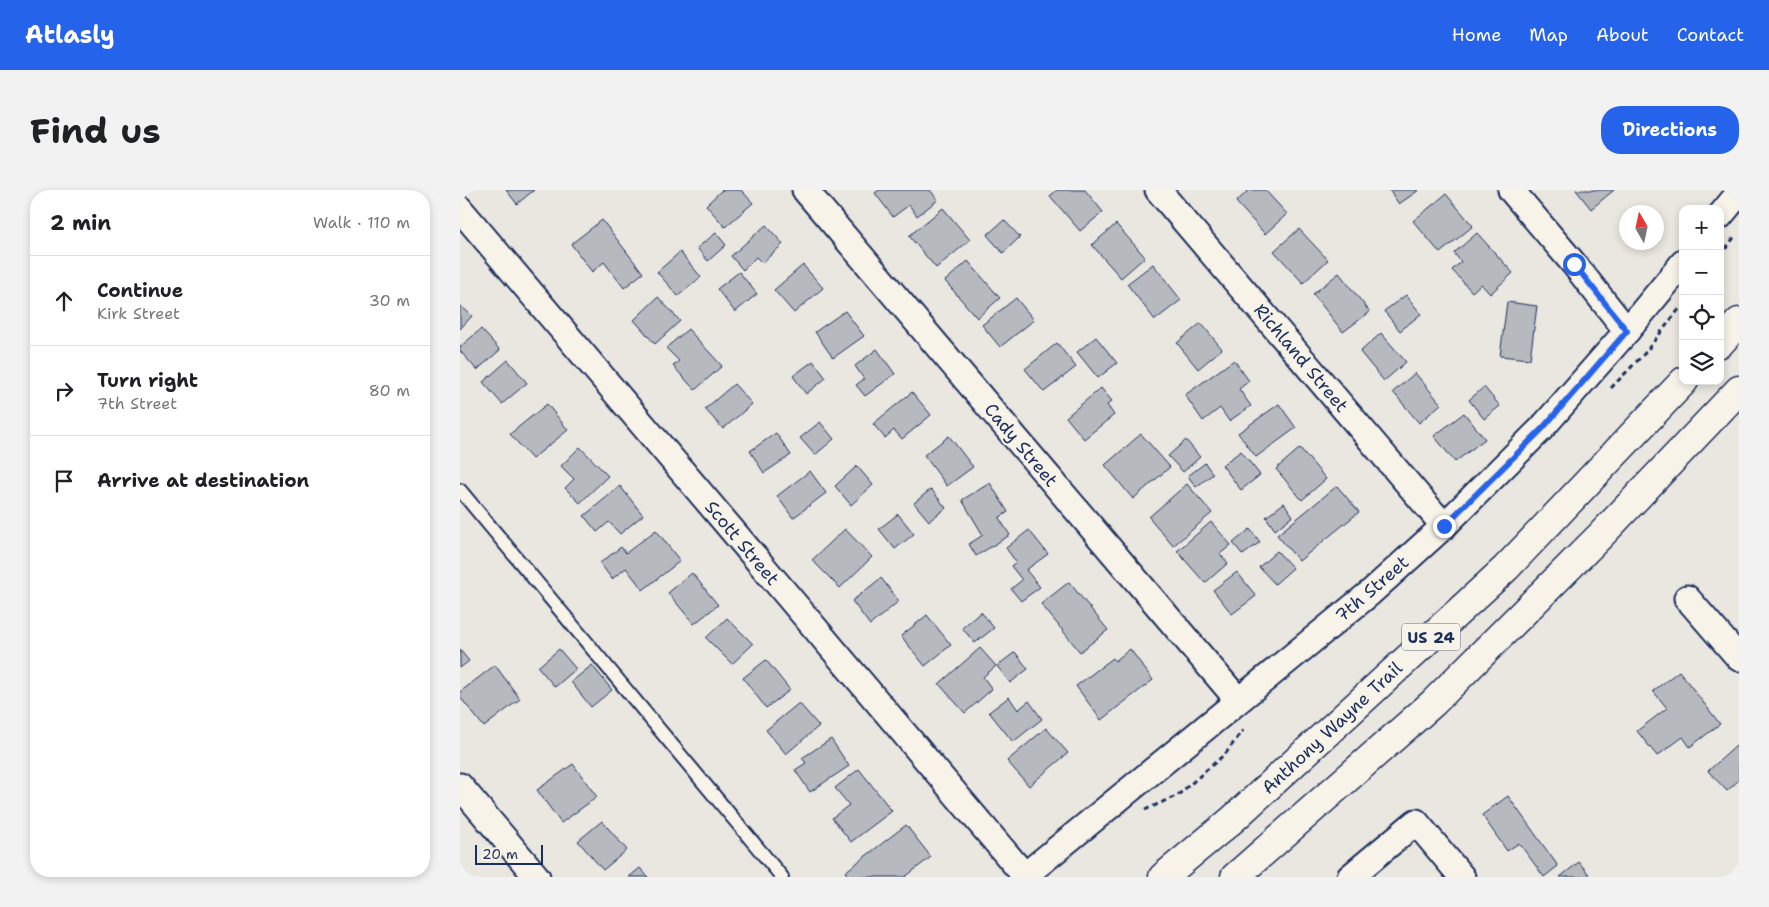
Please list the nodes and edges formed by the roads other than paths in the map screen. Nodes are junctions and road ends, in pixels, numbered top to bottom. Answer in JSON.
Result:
{"nodes":[{"id":1,"x":805,"y":190,"type":"edge"},
{"id":2,"x":1158,"y":190,"type":"edge"},
{"id":3,"x":1511,"y":190,"type":"edge"},
{"id":4,"x":1739,"y":193,"type":"edge"},
{"id":5,"x":460,"y":209,"type":"edge"},
{"id":6,"x":1724,"y":211,"type":"edge"},
{"id":7,"x":1679,"y":268,"type":"edge"},
{"id":8,"x":1739,"y":322,"type":"edge"},
{"id":9,"x":1627,"y":331,"type":"junction"},
{"id":10,"x":1723,"y":340,"type":"edge"},
{"id":11,"x":1680,"y":385,"type":"edge"},
{"id":12,"x":1739,"y":390,"type":"edge"},
{"id":13,"x":1730,"y":403,"type":"edge"},
{"id":14,"x":460,"y":490,"type":"edge"},
{"id":15,"x":1444,"y":526,"type":"junction"},
{"id":16,"x":1687,"y":598,"type":"dead end"},
{"id":17,"x":1739,"y":658,"type":"edge"},
{"id":18,"x":1238,"y":700,"type":"junction"},
{"id":19,"x":460,"y":786,"type":"edge"},
{"id":20,"x":1024,"y":876,"type":"edge"},
{"id":21,"x":537,"y":877,"type":"edge"},
{"id":22,"x":782,"y":877,"type":"edge"},
{"id":23,"x":1163,"y":877,"type":"edge"},
{"id":24,"x":1235,"y":877,"type":"edge"},
{"id":25,"x":1350,"y":877,"type":"edge"},
{"id":26,"x":1462,"y":877,"type":"edge"}],
"edges":[{"from":1,"to":18,"type":"street","name":"Cady Street"},
{"from":2,"to":15,"type":"street","name":"Richland Street"},
{"from":3,"to":9,"type":"street"},
{"from":4,"to":6,"type":"street"},
{"from":5,"to":20,"type":"street","name":"Scott Street"},
{"from":7,"to":9,"type":"street","name":"7th Street"},
{"from":8,"to":10,"type":"highway"},
{"from":9,"to":15,"type":"street","name":"7th Street"},
{"from":11,"to":23,"type":"highway","name":"Anthony Wayne Trail","number":"US 24"},
{"from":12,"to":13,"type":"highway","number":"US 24"},
{"from":13,"to":24,"type":"highway","number":"US 24"},
{"from":14,"to":22,"type":"lane"},
{"from":15,"to":18,"type":"street","name":"7th Street"},
{"from":16,"to":17,"type":"street"},
{"from":18,"to":20,"type":"street","name":"7th Street"},
{"from":19,"to":21,"type":"street"},
{"from":25,"to":26,"type":"street"}]}
